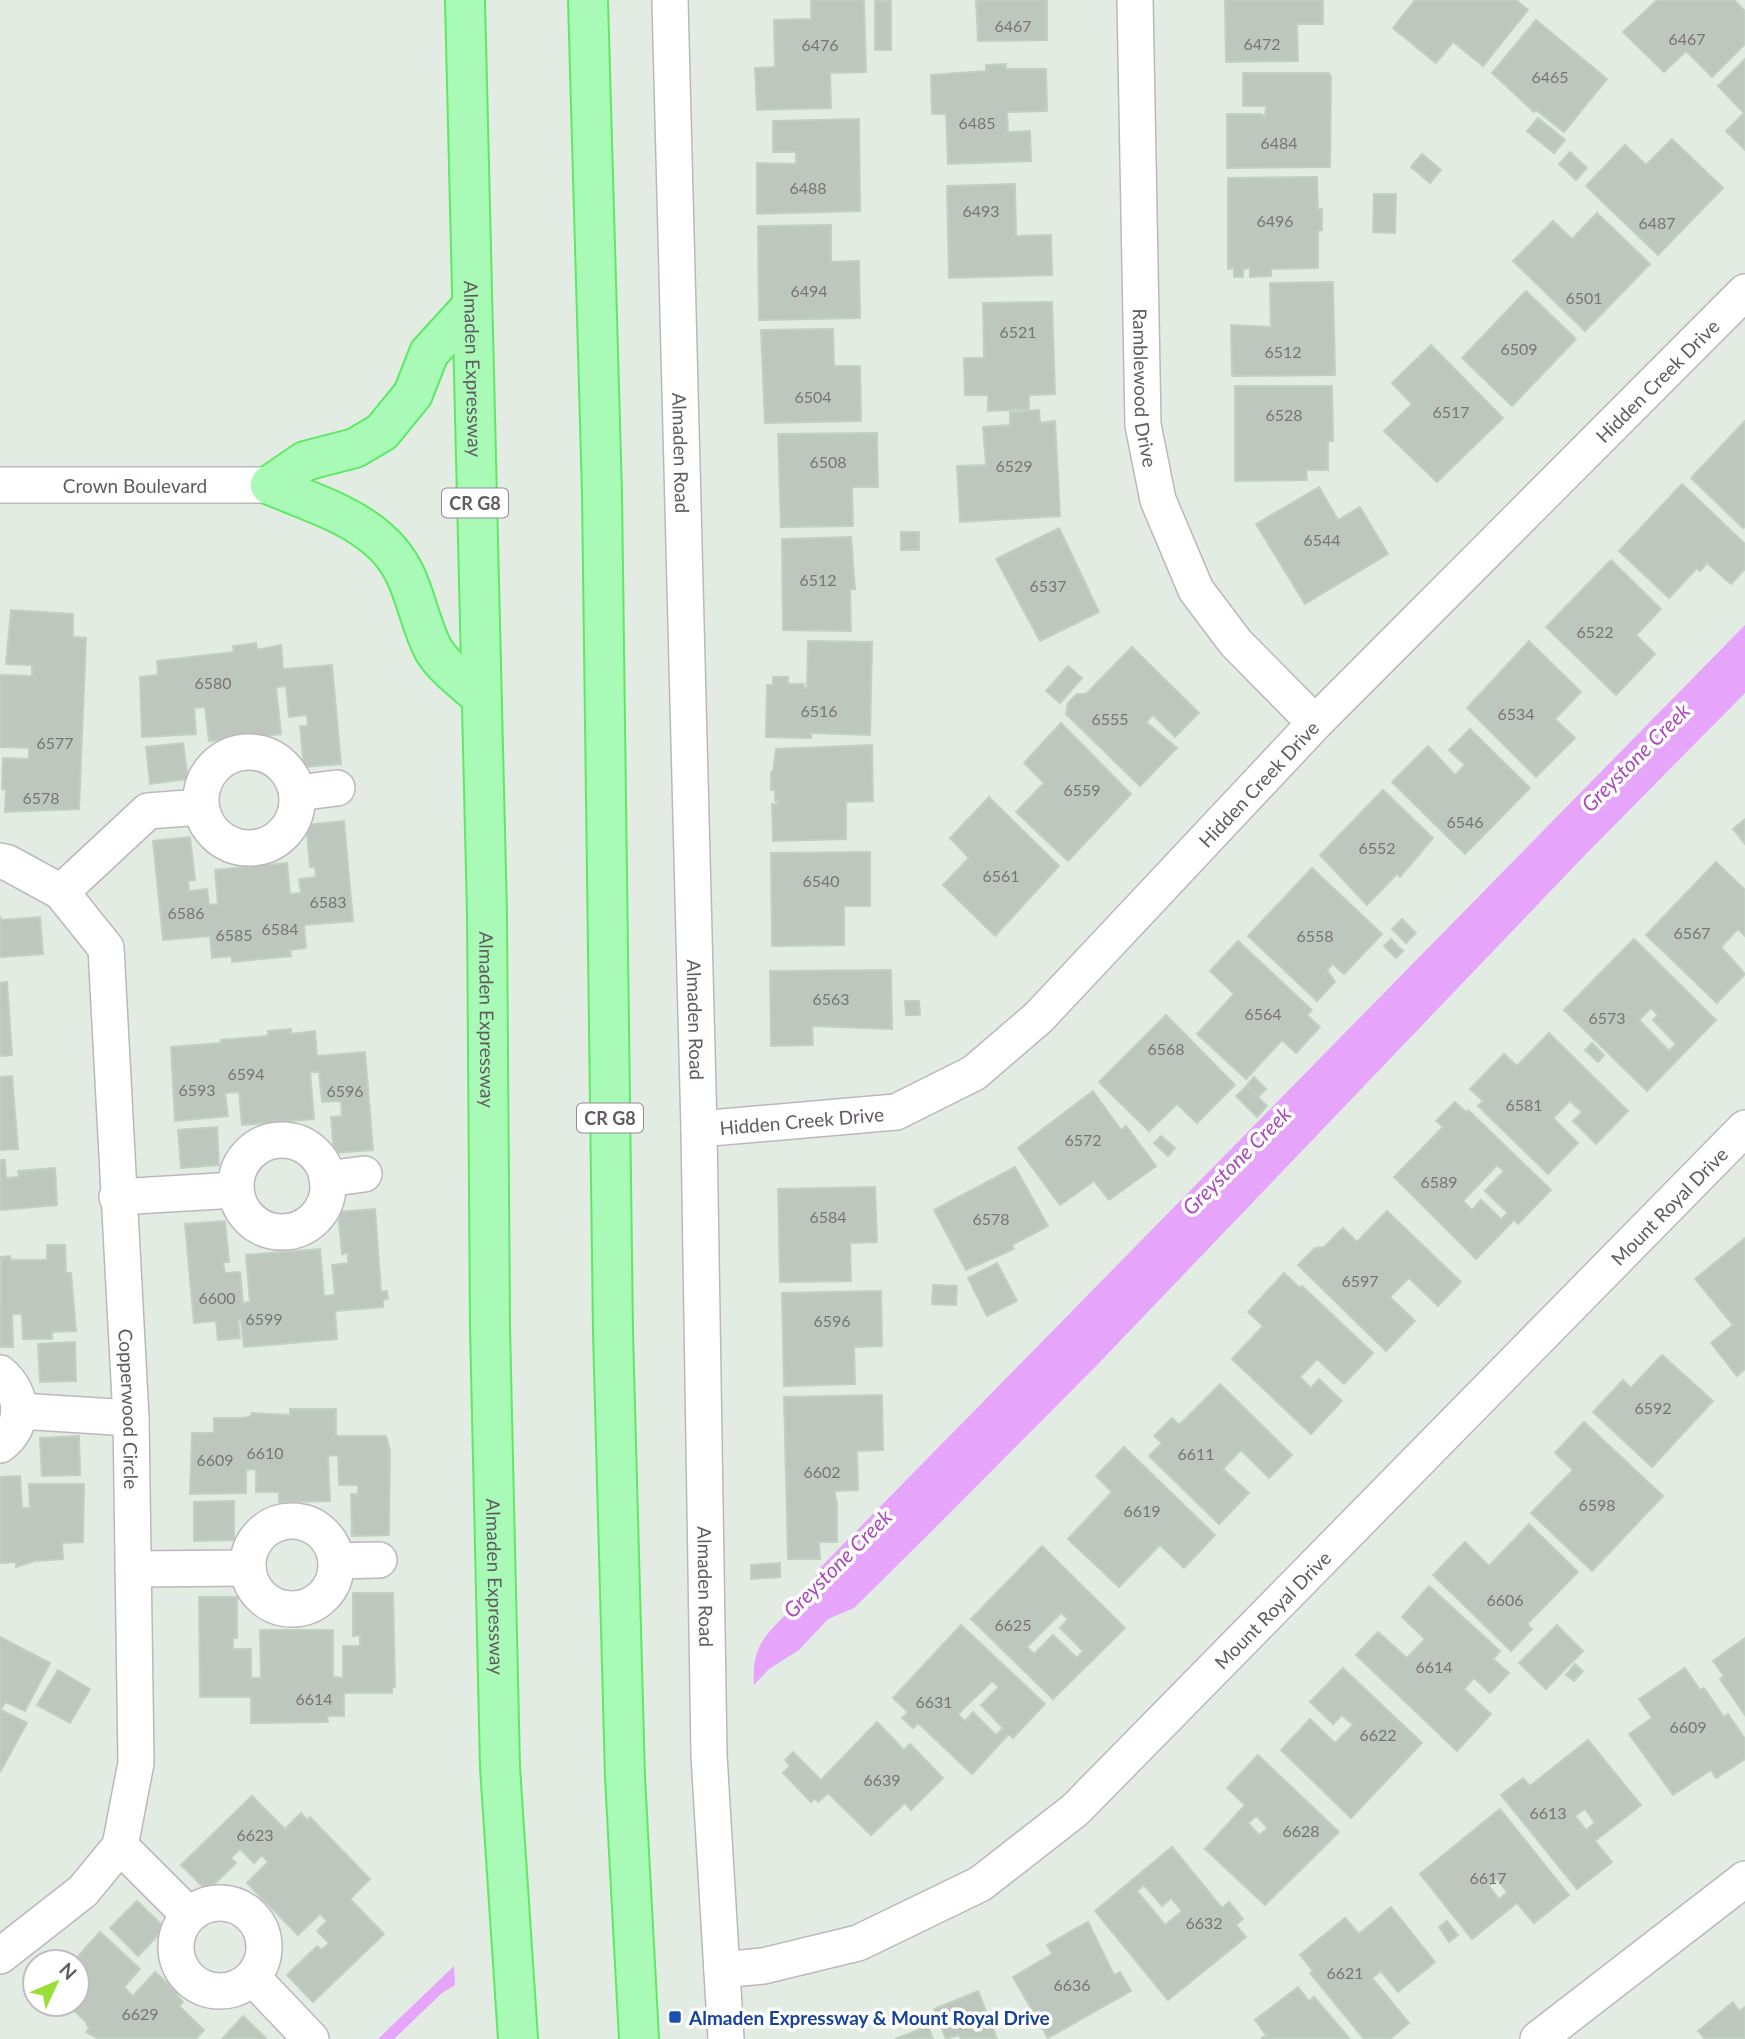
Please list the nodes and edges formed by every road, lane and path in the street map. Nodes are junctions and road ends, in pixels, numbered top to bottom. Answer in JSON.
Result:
{"nodes":[{"id":1,"x":465,"y":0,"type":"edge"},
{"id":2,"x":588,"y":0,"type":"edge"},
{"id":3,"x":670,"y":0,"type":"edge"},
{"id":4,"x":1136,"y":0,"type":"edge"},
{"id":5,"x":1745,"y":292,"type":"edge"},
{"id":6,"x":470,"y":309,"type":"junction"},
{"id":7,"x":0,"y":485,"type":"edge"},
{"id":8,"x":270,"y":485,"type":"junction"},
{"id":9,"x":482,"y":698,"type":"junction"},
{"id":10,"x":1315,"y":723,"type":"junction"},
{"id":11,"x":337,"y":788,"type":"dead end"},
{"id":12,"x":297,"y":793,"type":"junction"},
{"id":13,"x":201,"y":807,"type":"junction"},
{"id":14,"x":0,"y":861,"type":"edge"},
{"id":15,"x":61,"y":892,"type":"junction"},
{"id":16,"x":1745,"y":1128,"type":"edge"},
{"id":17,"x":699,"y":1129,"type":"junction"},
{"id":18,"x":364,"y":1174,"type":"dead end"},
{"id":19,"x":327,"y":1179,"type":"junction"},
{"id":20,"x":236,"y":1190,"type":"junction"},
{"id":21,"x":117,"y":1197,"type":"junction"},
{"id":22,"x":0,"y":1373,"type":"edge"},
{"id":23,"x":19,"y":1411,"type":"junction"},
{"id":24,"x":131,"y":1418,"type":"junction"},
{"id":25,"x":0,"y":1445,"type":"edge"},
{"id":26,"x":379,"y":1560,"type":"dead end"},
{"id":27,"x":335,"y":1561,"type":"junction"},
{"id":28,"x":248,"y":1568,"type":"junction"},
{"id":29,"x":133,"y":1569,"type":"junction"},
{"id":30,"x":120,"y":1846,"type":"junction"},
{"id":31,"x":1745,"y":1879,"type":"edge"},
{"id":32,"x":189,"y":1915,"type":"junction"},
{"id":33,"x":0,"y":1956,"type":"edge"},
{"id":34,"x":722,"y":1970,"type":"junction"},
{"id":35,"x":253,"y":1978,"type":"junction"},
{"id":36,"x":311,"y":2039,"type":"edge"},
{"id":37,"x":519,"y":2039,"type":"edge"},
{"id":38,"x":639,"y":2039,"type":"edge"},
{"id":39,"x":726,"y":2039,"type":"edge"},
{"id":40,"x":1538,"y":2039,"type":"edge"}],
"edges":[{"from":1,"to":6,"type":"main road","name":"Almaden Expressway","number":"CR G8"},
{"from":2,"to":38,"type":"main road","number":"CR G8"},
{"from":3,"to":17,"type":"street","name":"Almaden Road"},
{"from":4,"to":10,"type":"street","name":"Ramblewood Drive"},
{"from":5,"to":10,"type":"street","name":"Hidden Creek Drive"},
{"from":6,"to":8,"type":"main road"},
{"from":6,"to":9,"type":"main road","name":"Almaden Expressway","number":"CR G8"},
{"from":7,"to":8,"type":"street","name":"Crown Boulevard"},
{"from":8,"to":9,"type":"main road"},
{"from":9,"to":37,"type":"main road","name":"Almaden Expressway","number":"CR G8"},
{"from":10,"to":17,"type":"street","name":"Hidden Creek Drive"},
{"from":11,"to":12,"type":"street"},
{"from":12,"to":13,"type":"street"},
{"from":12,"to":13,"type":"street"},
{"from":13,"to":15,"type":"street"},
{"from":14,"to":15,"type":"street","name":"Copperwood Circle"},
{"from":15,"to":21,"type":"street","name":"Copperwood Circle"},
{"from":16,"to":34,"type":"street","name":"Mount Royal Drive"},
{"from":17,"to":34,"type":"street","name":"Almaden Road"},
{"from":18,"to":19,"type":"street"},
{"from":19,"to":20,"type":"street"},
{"from":19,"to":20,"type":"street"},
{"from":20,"to":21,"type":"street"},
{"from":21,"to":24,"type":"street","name":"Copperwood Circle"},
{"from":22,"to":23,"type":"street"},
{"from":23,"to":24,"type":"street"},
{"from":23,"to":25,"type":"street"},
{"from":24,"to":29,"type":"street","name":"Copperwood Circle"},
{"from":26,"to":27,"type":"street"},
{"from":27,"to":28,"type":"street"},
{"from":27,"to":28,"type":"street"},
{"from":28,"to":29,"type":"street"},
{"from":29,"to":30,"type":"street","name":"Copperwood Circle"},
{"from":30,"to":32,"type":"street"},
{"from":30,"to":33,"type":"street","name":"Copperwood Circle"},
{"from":31,"to":40,"type":"street"},
{"from":32,"to":35,"type":"street"},
{"from":32,"to":35,"type":"street"},
{"from":34,"to":39,"type":"street","name":"Almaden Road"},
{"from":35,"to":36,"type":"street"}]}
